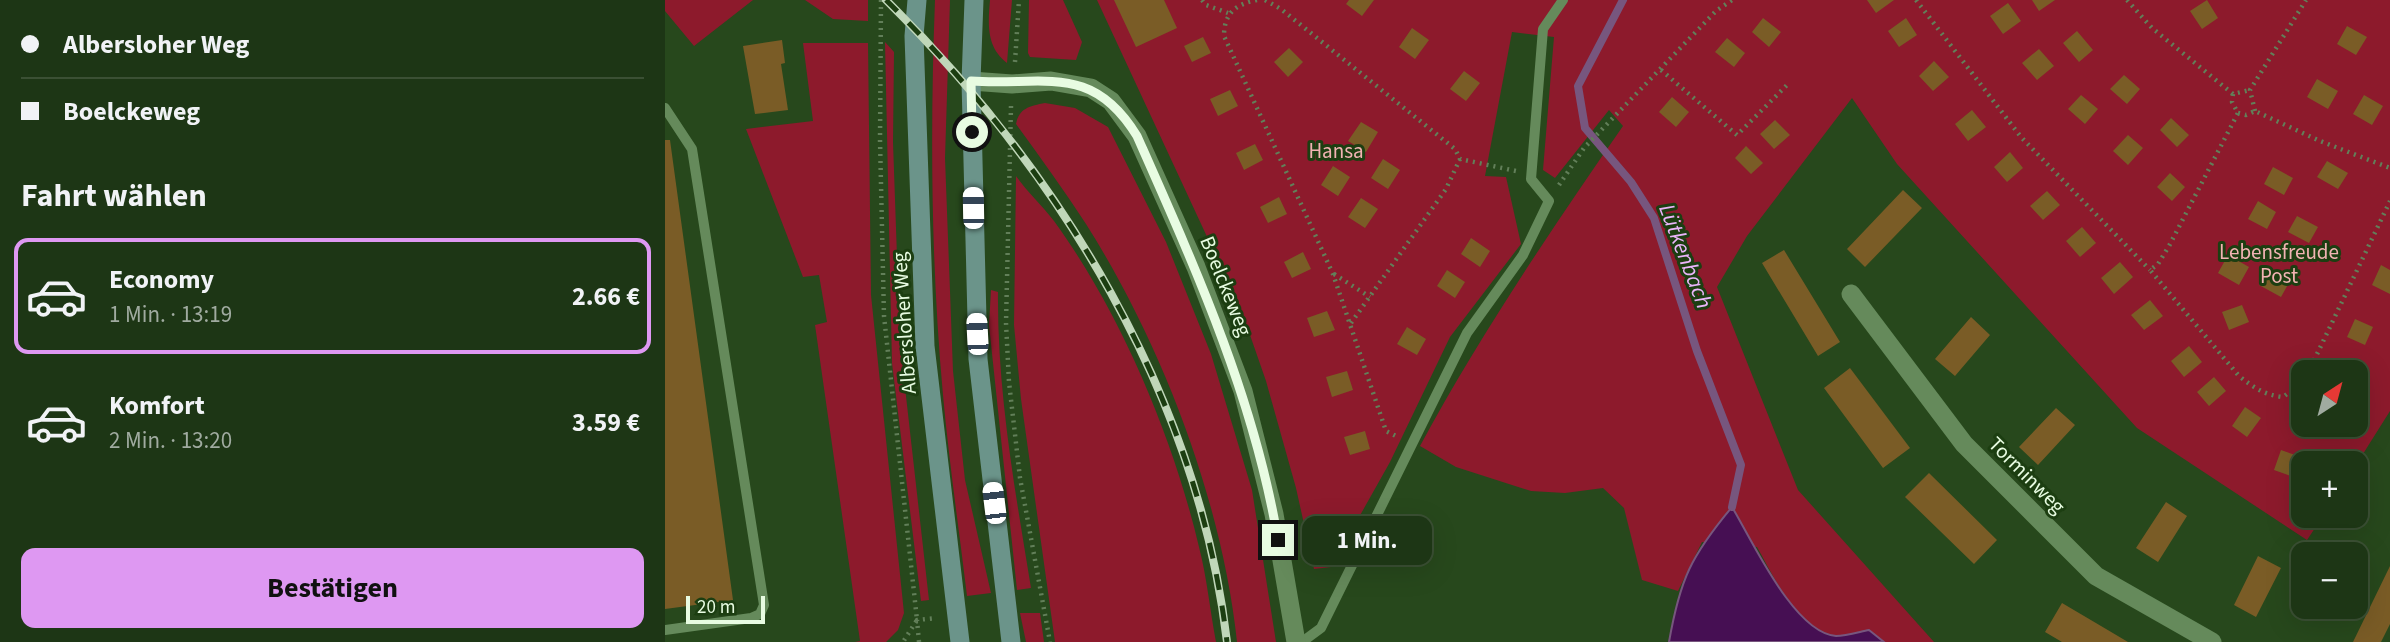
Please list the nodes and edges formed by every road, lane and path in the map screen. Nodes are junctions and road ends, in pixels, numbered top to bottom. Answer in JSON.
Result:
{"nodes":[{"id":1,"x":881,"y":0,"type":"edge"},
{"id":2,"x":917,"y":0,"type":"edge"},
{"id":3,"x":974,"y":0,"type":"edge"},
{"id":4,"x":1019,"y":0,"type":"edge"},
{"id":5,"x":1202,"y":0,"type":"edge"},
{"id":6,"x":1257,"y":0,"type":"edge"},
{"id":7,"x":1265,"y":0,"type":"edge"},
{"id":8,"x":1563,"y":0,"type":"edge"},
{"id":9,"x":1731,"y":0,"type":"edge"},
{"id":10,"x":1916,"y":0,"type":"edge"},
{"id":11,"x":2127,"y":0,"type":"edge"},
{"id":12,"x":2306,"y":0,"type":"edge"},
{"id":13,"x":1229,"y":13,"type":"junction"},
{"id":14,"x":1661,"y":70,"type":"junction"},
{"id":15,"x":971,"y":81,"type":"junction"},
{"id":16,"x":1013,"y":84,"type":"junction"},
{"id":17,"x":1787,"y":85,"type":"dead end"},
{"id":18,"x":2250,"y":90,"type":"junction"},
{"id":19,"x":2233,"y":94,"type":"junction"},
{"id":20,"x":665,"y":108,"type":"edge"},
{"id":21,"x":2255,"y":111,"type":"junction"},
{"id":22,"x":2238,"y":113,"type":"junction"},
{"id":23,"x":1460,"y":159,"type":"junction"},
{"id":24,"x":2390,"y":168,"type":"edge"},
{"id":25,"x":1531,"y":173,"type":"junction"},
{"id":26,"x":1549,"y":201,"type":"junction"},
{"id":27,"x":2390,"y":201,"type":"edge"},
{"id":28,"x":2150,"y":270,"type":"junction"},
{"id":29,"x":1333,"y":274,"type":"junction"},
{"id":30,"x":1851,"y":294,"type":"dead end"},
{"id":31,"x":1370,"y":297,"type":"junction"},
{"id":32,"x":1350,"y":324,"type":"junction"},
{"id":33,"x":2314,"y":360,"type":"edge"},
{"id":34,"x":2291,"y":391,"type":"edge"},
{"id":35,"x":1413,"y":444,"type":"junction"},
{"id":36,"x":917,"y":620,"type":"junction"},
{"id":37,"x":665,"y":630,"type":"edge"},
{"id":38,"x":903,"y":642,"type":"edge"},
{"id":39,"x":919,"y":642,"type":"edge"},
{"id":40,"x":960,"y":642,"type":"edge"},
{"id":41,"x":1011,"y":642,"type":"edge"},
{"id":42,"x":1049,"y":642,"type":"edge"},
{"id":43,"x":1296,"y":642,"type":"edge"},
{"id":44,"x":1302,"y":642,"type":"edge"},
{"id":45,"x":2212,"y":642,"type":"edge"}],
"edges":[{"from":1,"to":36,"type":"path"},
{"from":2,"to":40,"type":"main road","name":"Albersloher Weg"},
{"from":3,"to":15,"type":"main road"},
{"from":4,"to":16,"type":"path"},
{"from":5,"to":13,"type":"path"},
{"from":6,"to":13,"type":"path"},
{"from":7,"to":23,"type":"path"},
{"from":8,"to":25,"type":"lane"},
{"from":9,"to":14,"type":"path"},
{"from":10,"to":28,"type":"path"},
{"from":11,"to":19,"type":"path"},
{"from":12,"to":18,"type":"path"},
{"from":13,"to":29,"type":"path"},
{"from":14,"to":17,"type":"path"},
{"from":14,"to":26,"type":"path"},
{"from":15,"to":16,"type":"street","name":"Boelckeweg"},
{"from":15,"to":41,"type":"main road"},
{"from":16,"to":42,"type":"path"},
{"from":16,"to":43,"type":"street","name":"Boelckeweg"},
{"from":18,"to":19,"type":"path"},
{"from":18,"to":21,"type":"path"},
{"from":19,"to":22,"type":"path"},
{"from":20,"to":37,"type":"lane"},
{"from":21,"to":22,"type":"path"},
{"from":21,"to":24,"type":"path"},
{"from":22,"to":28,"type":"path"},
{"from":23,"to":25,"type":"path"},
{"from":23,"to":31,"type":"path"},
{"from":25,"to":26,"type":"lane"},
{"from":26,"to":35,"type":"lane"},
{"from":27,"to":33,"type":"path"},
{"from":28,"to":34,"type":"path"},
{"from":29,"to":31,"type":"path"},
{"from":29,"to":32,"type":"path"},
{"from":30,"to":45,"type":"street","name":"Torminweg"},
{"from":31,"to":32,"type":"path"},
{"from":32,"to":35,"type":"path"},
{"from":35,"to":44,"type":"lane"},
{"from":36,"to":38,"type":"path"},
{"from":36,"to":39,"type":"path"}]}
